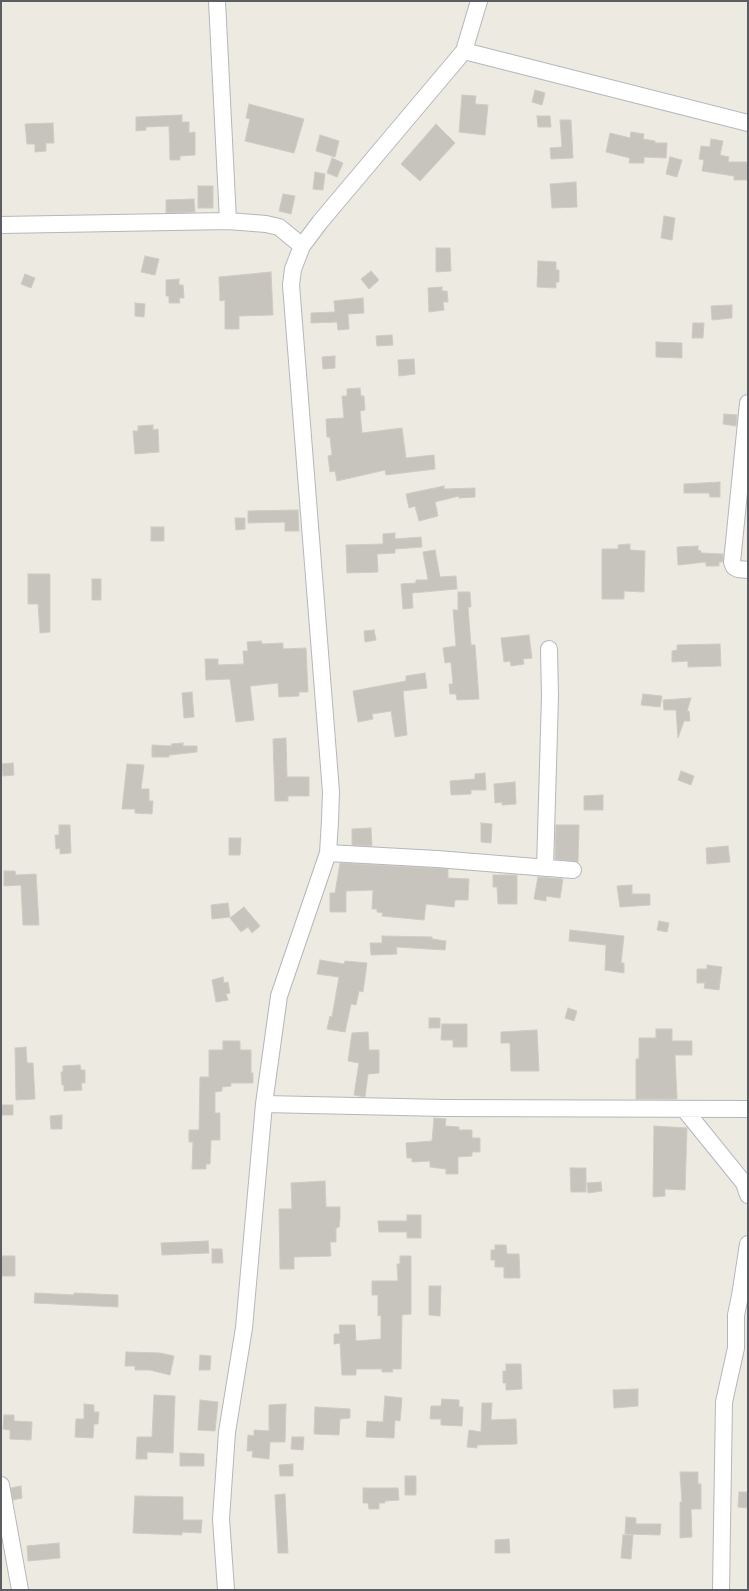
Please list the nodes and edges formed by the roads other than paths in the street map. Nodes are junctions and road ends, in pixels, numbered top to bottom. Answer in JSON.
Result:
{"nodes":[{"id":1,"x":216,"y":1,"type":"edge"},
{"id":2,"x":479,"y":1,"type":"edge"},
{"id":3,"x":464,"y":51,"type":"junction"},
{"id":4,"x":748,"y":123,"type":"edge"},
{"id":5,"x":228,"y":220,"type":"junction"},
{"id":6,"x":1,"y":225,"type":"edge"},
{"id":7,"x":302,"y":246,"type":"junction"},
{"id":8,"x":748,"y":403,"type":"edge"},
{"id":9,"x":748,"y":570,"type":"edge"},
{"id":10,"x":549,"y":649,"type":"dead end"},
{"id":11,"x":328,"y":853,"type":"junction"},
{"id":12,"x":545,"y":868,"type":"junction"},
{"id":13,"x":574,"y":870,"type":"dead end"},
{"id":14,"x":264,"y":1104,"type":"junction"},
{"id":15,"x":684,"y":1109,"type":"junction"},
{"id":16,"x":748,"y":1109,"type":"edge"},
{"id":17,"x":748,"y":1195,"type":"edge"},
{"id":18,"x":748,"y":1244,"type":"edge"},
{"id":19,"x":1,"y":1485,"type":"edge"},
{"id":20,"x":20,"y":1590,"type":"edge"},
{"id":21,"x":226,"y":1590,"type":"edge"},
{"id":22,"x":721,"y":1590,"type":"edge"}],
"edges":[{"from":1,"to":5,"type":"street"},
{"from":2,"to":3,"type":"street"},
{"from":3,"to":4,"type":"street"},
{"from":3,"to":7,"type":"street"},
{"from":5,"to":6,"type":"street"},
{"from":5,"to":7,"type":"street"},
{"from":7,"to":11,"type":"street"},
{"from":8,"to":9,"type":"street"},
{"from":10,"to":12,"type":"street"},
{"from":11,"to":12,"type":"street"},
{"from":11,"to":14,"type":"street"},
{"from":12,"to":13,"type":"street"},
{"from":14,"to":15,"type":"street"},
{"from":14,"to":21,"type":"street"},
{"from":15,"to":16,"type":"street"},
{"from":15,"to":17,"type":"street"},
{"from":18,"to":22,"type":"street"},
{"from":19,"to":20,"type":"street"}]}
